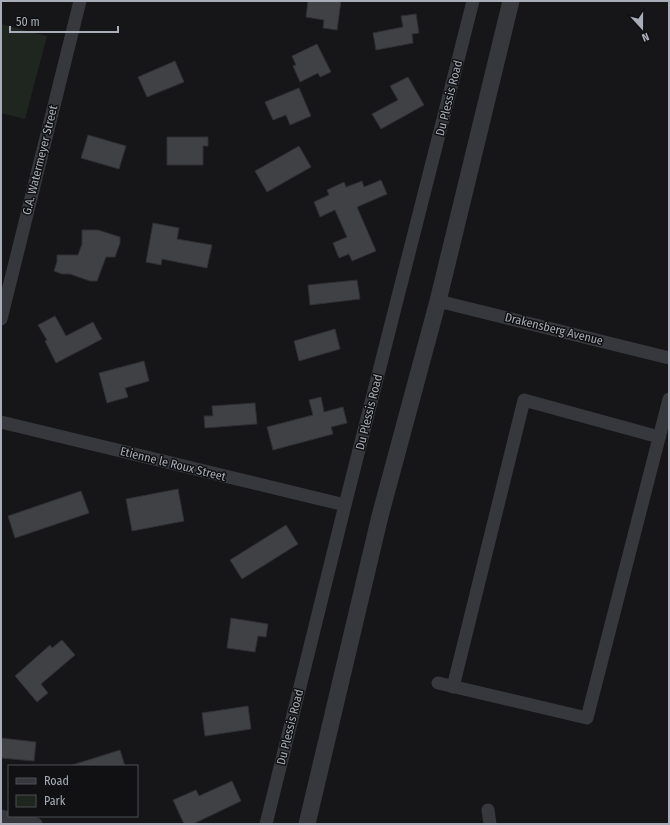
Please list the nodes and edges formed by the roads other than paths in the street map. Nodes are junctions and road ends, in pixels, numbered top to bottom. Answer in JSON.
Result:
{"nodes":[{"id":1,"x":80,"y":1,"type":"edge"},
{"id":2,"x":473,"y":1,"type":"edge"},
{"id":3,"x":511,"y":1,"type":"edge"},
{"id":4,"x":438,"y":300,"type":"junction"},
{"id":5,"x":1,"y":318,"type":"edge"},
{"id":6,"x":669,"y":358,"type":"edge"},
{"id":7,"x":669,"y":399,"type":"edge"},
{"id":8,"x":1,"y":422,"type":"edge"},
{"id":9,"x":659,"y":437,"type":"junction"},
{"id":10,"x":345,"y":505,"type":"junction"},
{"id":11,"x":438,"y":683,"type":"dead end"},
{"id":12,"x":453,"y":687,"type":"junction"},
{"id":13,"x":488,"y":810,"type":"dead end"},
{"id":14,"x":1,"y":816,"type":"edge"},
{"id":15,"x":36,"y":824,"type":"edge"},
{"id":16,"x":266,"y":824,"type":"edge"},
{"id":17,"x":307,"y":824,"type":"edge"},
{"id":18,"x":490,"y":824,"type":"edge"}],
"edges":[{"from":1,"to":5,"type":"street","name":"G.A. Watermeyer Street"},
{"from":2,"to":10,"type":"street","name":"Du Plessis Road"},
{"from":3,"to":4,"type":"street"},
{"from":4,"to":6,"type":"street","name":"Drakensberg Avenue"},
{"from":4,"to":17,"type":"street"},
{"from":7,"to":9,"type":"street"},
{"from":8,"to":10,"type":"street","name":"Etienne le Roux Street"},
{"from":9,"to":12,"type":"street"},
{"from":9,"to":12,"type":"street"},
{"from":10,"to":16,"type":"street","name":"Du Plessis Road"},
{"from":11,"to":12,"type":"street"},
{"from":13,"to":18,"type":"street"},
{"from":14,"to":15,"type":"street"}]}
